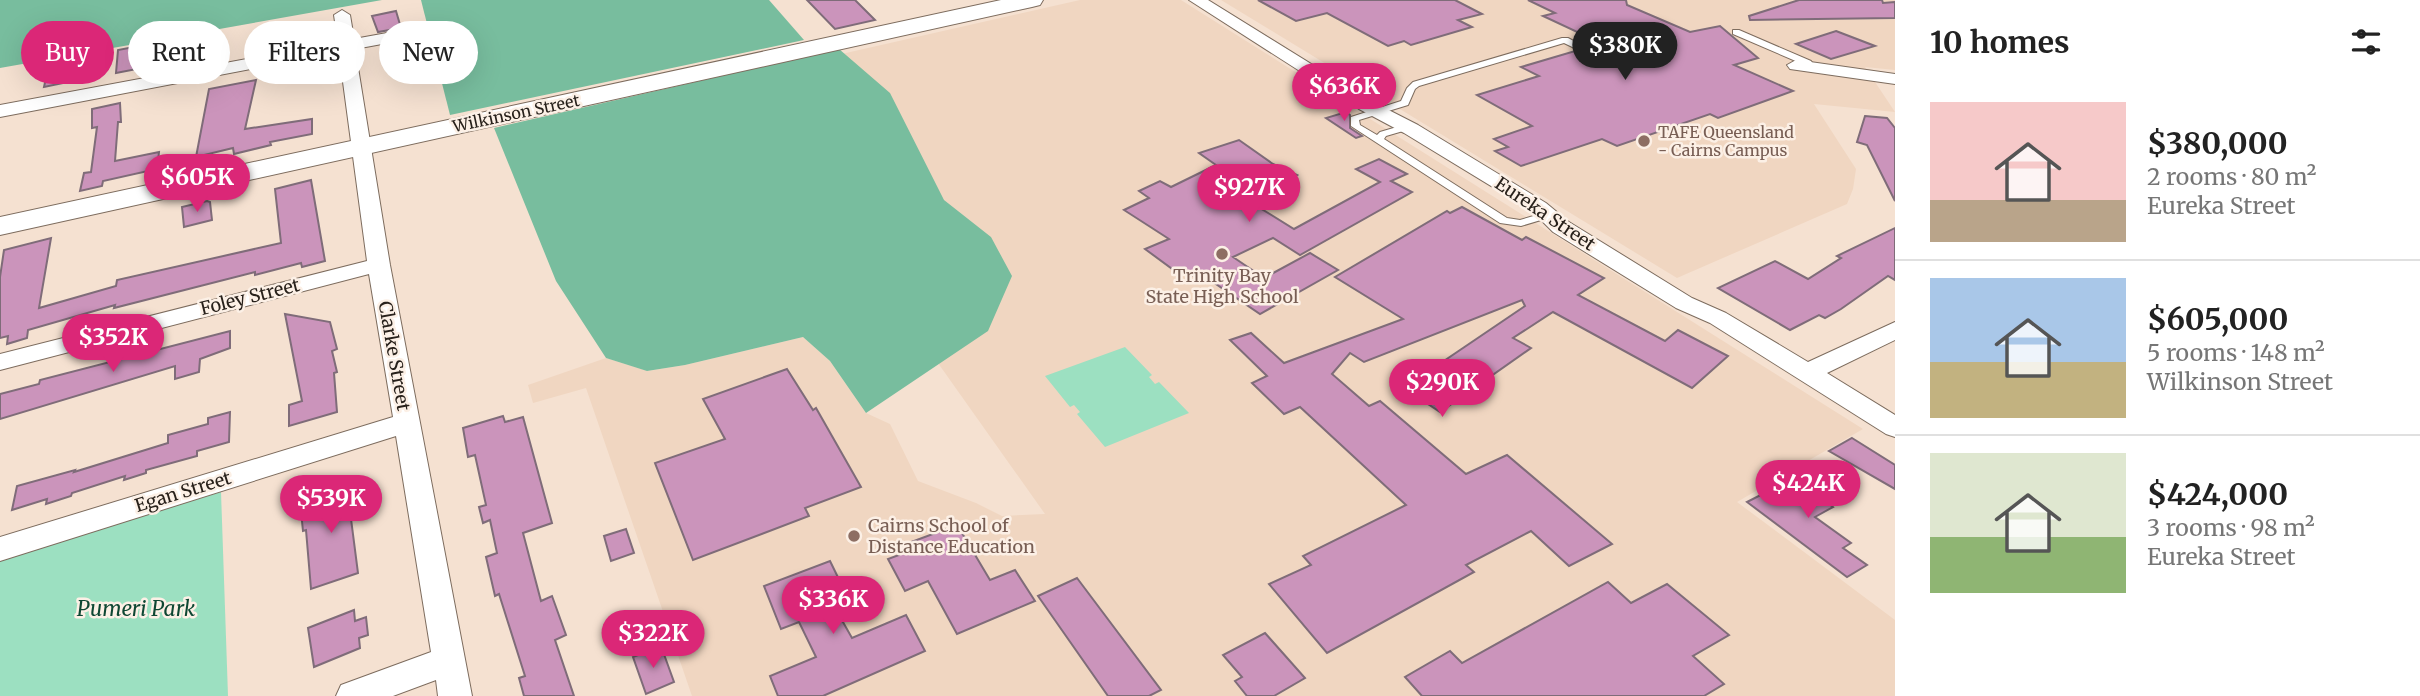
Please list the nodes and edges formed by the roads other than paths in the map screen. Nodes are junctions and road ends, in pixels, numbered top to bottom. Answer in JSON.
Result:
{"nodes":[{"id":1,"x":1032,"y":0,"type":"edge"},
{"id":2,"x":1197,"y":0,"type":"edge"},
{"id":3,"x":1002,"y":3,"type":"edge"},
{"id":4,"x":342,"y":15,"type":"dead end"},
{"id":5,"x":343,"y":21,"type":"edge"},
{"id":6,"x":1735,"y":32,"type":"dead end"},
{"id":7,"x":1588,"y":51,"type":"dead end"},
{"id":8,"x":244,"y":65,"type":"edge"},
{"id":9,"x":1803,"y":66,"type":"joint"},
{"id":10,"x":1895,"y":79,"type":"edge"},
{"id":11,"x":352,"y":84,"type":"edge"},
{"id":12,"x":0,"y":111,"type":"edge"},
{"id":13,"x":1377,"y":111,"type":"junction"},
{"id":14,"x":1407,"y":127,"type":"junction"},
{"id":15,"x":1381,"y":142,"type":"junction"},
{"id":16,"x":360,"y":147,"type":"junction"},
{"id":17,"x":1547,"y":215,"type":"junction"},
{"id":18,"x":0,"y":226,"type":"edge"},
{"id":19,"x":379,"y":265,"type":"junction"},
{"id":20,"x":1895,"y":330,"type":"edge"},
{"id":21,"x":0,"y":362,"type":"edge"},
{"id":22,"x":1808,"y":372,"type":"junction"},
{"id":23,"x":405,"y":423,"type":"junction"},
{"id":24,"x":1895,"y":427,"type":"edge"},
{"id":25,"x":0,"y":549,"type":"edge"},
{"id":26,"x":448,"y":660,"type":"junction"},
{"id":27,"x":353,"y":696,"type":"edge"},
{"id":28,"x":455,"y":696,"type":"edge"}],
"edges":[{"from":1,"to":3,"type":"street","name":"Wilkinson Street"},
{"from":2,"to":13,"type":"street","name":"Eureka Street"},
{"from":3,"to":16,"type":"street","name":"Wilkinson Street"},
{"from":4,"to":5,"type":"street","name":"Clarke Street"},
{"from":6,"to":9,"type":"lane"},
{"from":7,"to":13,"type":"lane"},
{"from":8,"to":12,"type":"street"},
{"from":9,"to":10,"type":"street"},
{"from":11,"to":16,"type":"street","name":"Clarke Street"},
{"from":13,"to":14,"type":"street","name":"Eureka Street"},
{"from":13,"to":15,"type":"lane"},
{"from":14,"to":15,"type":"lane"},
{"from":14,"to":17,"type":"street","name":"Eureka Street"},
{"from":15,"to":17,"type":"lane"},
{"from":16,"to":18,"type":"street","name":"Wilkinson Street"},
{"from":16,"to":19,"type":"street","name":"Clarke Street"},
{"from":17,"to":22,"type":"street","name":"Eureka Street"},
{"from":19,"to":21,"type":"street","name":"Foley Street"},
{"from":19,"to":23,"type":"street","name":"Clarke Street"},
{"from":20,"to":22,"type":"street"},
{"from":22,"to":24,"type":"street","name":"Eureka Street"},
{"from":23,"to":25,"type":"street","name":"Egan Street"},
{"from":23,"to":26,"type":"street","name":"Clarke Street"},
{"from":26,"to":27,"type":"street"},
{"from":26,"to":28,"type":"street","name":"Clarke Street"}]}
